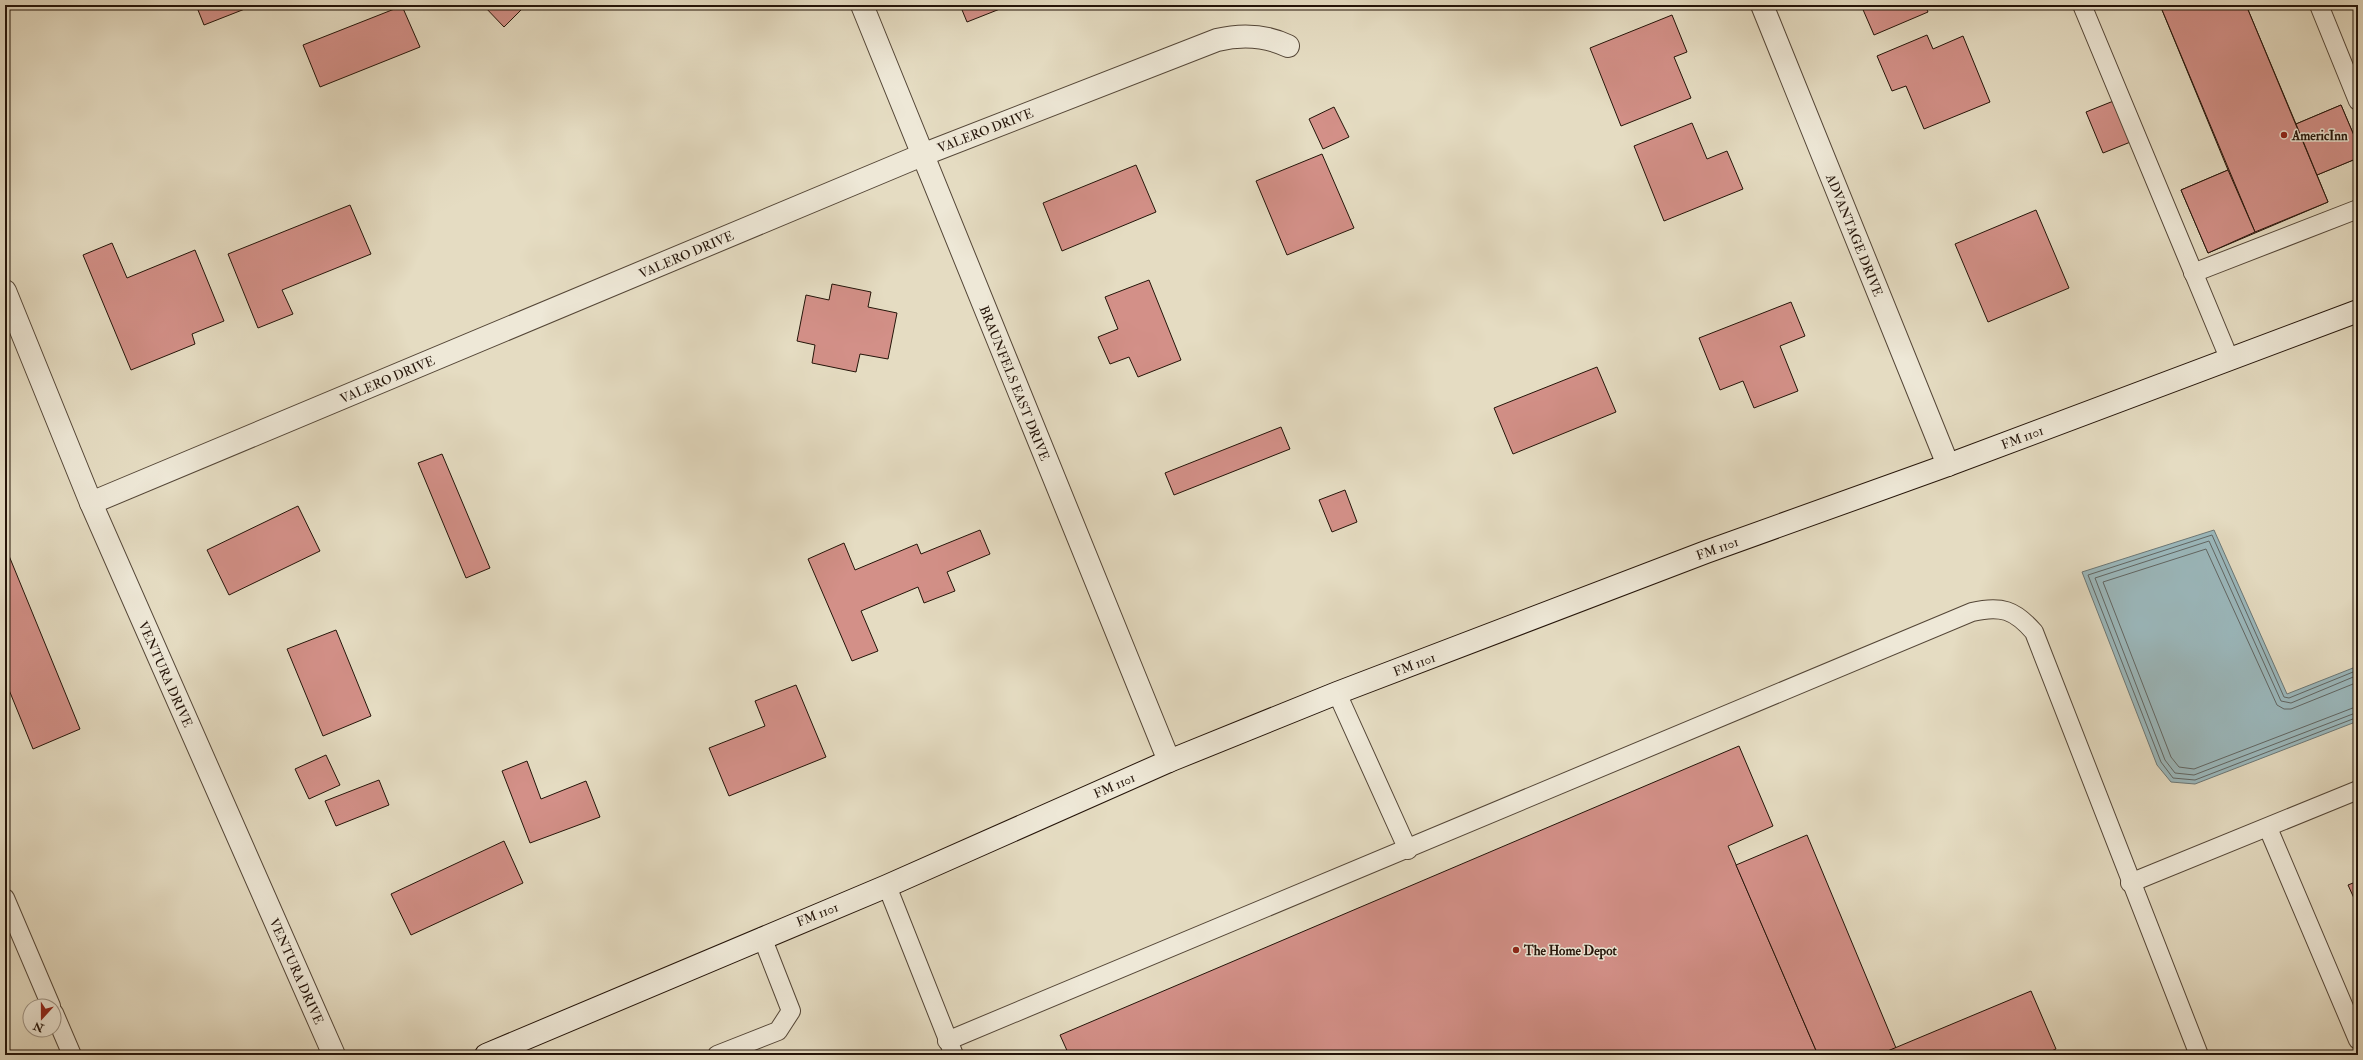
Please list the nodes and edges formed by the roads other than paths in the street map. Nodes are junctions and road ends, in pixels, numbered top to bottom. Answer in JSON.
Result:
{"nodes":[{"id":1,"x":862,"y":5,"type":"edge"},
{"id":2,"x":1762,"y":5,"type":"edge"},
{"id":3,"x":2082,"y":5,"type":"edge"},
{"id":4,"x":2319,"y":5,"type":"edge"},
{"id":5,"x":1288,"y":46,"type":"dead end"},
{"id":6,"x":2358,"y":101,"type":"edge"},
{"id":7,"x":922,"y":155,"type":"junction"},
{"id":8,"x":2358,"y":209,"type":"edge"},
{"id":9,"x":2192,"y":274,"type":"junction"},
{"id":10,"x":5,"y":291,"type":"edge"},
{"id":11,"x":2358,"y":310,"type":"edge"},
{"id":12,"x":2229,"y":358,"type":"junction"},
{"id":13,"x":1948,"y":465,"type":"junction"},
{"id":14,"x":91,"y":503,"type":"junction"},
{"id":15,"x":1337,"y":693,"type":"junction"},
{"id":16,"x":1169,"y":761,"type":"junction"},
{"id":17,"x":2358,"y":790,"type":"edge"},
{"id":18,"x":2268,"y":828,"type":"junction"},
{"id":19,"x":1408,"y":850,"type":"junction"},
{"id":20,"x":2130,"y":884,"type":"junction"},
{"id":21,"x":887,"y":886,"type":"junction"},
{"id":22,"x":5,"y":898,"type":"edge"},
{"id":23,"x":762,"y":937,"type":"junction"},
{"id":24,"x":48,"y":998,"type":"edge"},
{"id":25,"x":62,"y":1032,"type":"edge"},
{"id":26,"x":2358,"y":1040,"type":"edge"},
{"id":27,"x":950,"y":1048,"type":"edge"},
{"id":28,"x":72,"y":1055,"type":"edge"},
{"id":29,"x":334,"y":1055,"type":"edge"},
{"id":30,"x":486,"y":1055,"type":"edge"},
{"id":31,"x":717,"y":1055,"type":"edge"},
{"id":32,"x":2199,"y":1055,"type":"edge"}],
"edges":[{"from":1,"to":7,"type":"street","name":"BRAUNFELS EAST DRIVE"},
{"from":2,"to":13,"type":"street","name":"ADVANTAGE DRIVE"},
{"from":3,"to":9,"type":"lane"},
{"from":4,"to":6,"type":"lane"},
{"from":5,"to":7,"type":"street","name":"VALERO DRIVE"},
{"from":7,"to":14,"type":"street","name":"VALERO DRIVE"},
{"from":7,"to":16,"type":"street","name":"BRAUNFELS EAST DRIVE"},
{"from":8,"to":9,"type":"lane"},
{"from":9,"to":12,"type":"lane"},
{"from":10,"to":14,"type":"street","name":"VENTURA DRIVE"},
{"from":11,"to":12,"type":"street","name":"FM 1101","number":"FM 1101"},
{"from":12,"to":13,"type":"street","name":"FM 1101","number":"FM 1101"},
{"from":13,"to":15,"type":"street","name":"FM 1101","number":"FM 1101"},
{"from":14,"to":29,"type":"street","name":"VENTURA DRIVE"},
{"from":15,"to":16,"type":"street","name":"FM 1101","number":"FM 1101"},
{"from":15,"to":19,"type":"lane"},
{"from":16,"to":21,"type":"street","name":"FM 1101","number":"FM 1101"},
{"from":17,"to":18,"type":"lane"},
{"from":18,"to":20,"type":"lane"},
{"from":18,"to":26,"type":"lane"},
{"from":19,"to":20,"type":"lane"},
{"from":19,"to":27,"type":"lane"},
{"from":20,"to":32,"type":"lane"},
{"from":21,"to":23,"type":"street","name":"FM 1101","number":"FM 1101"},
{"from":21,"to":27,"type":"lane"},
{"from":22,"to":24,"type":"lane"},
{"from":23,"to":30,"type":"street","name":"FM 1101","number":"FM 1101"},
{"from":23,"to":31,"type":"lane"},
{"from":25,"to":28,"type":"lane"}]}
